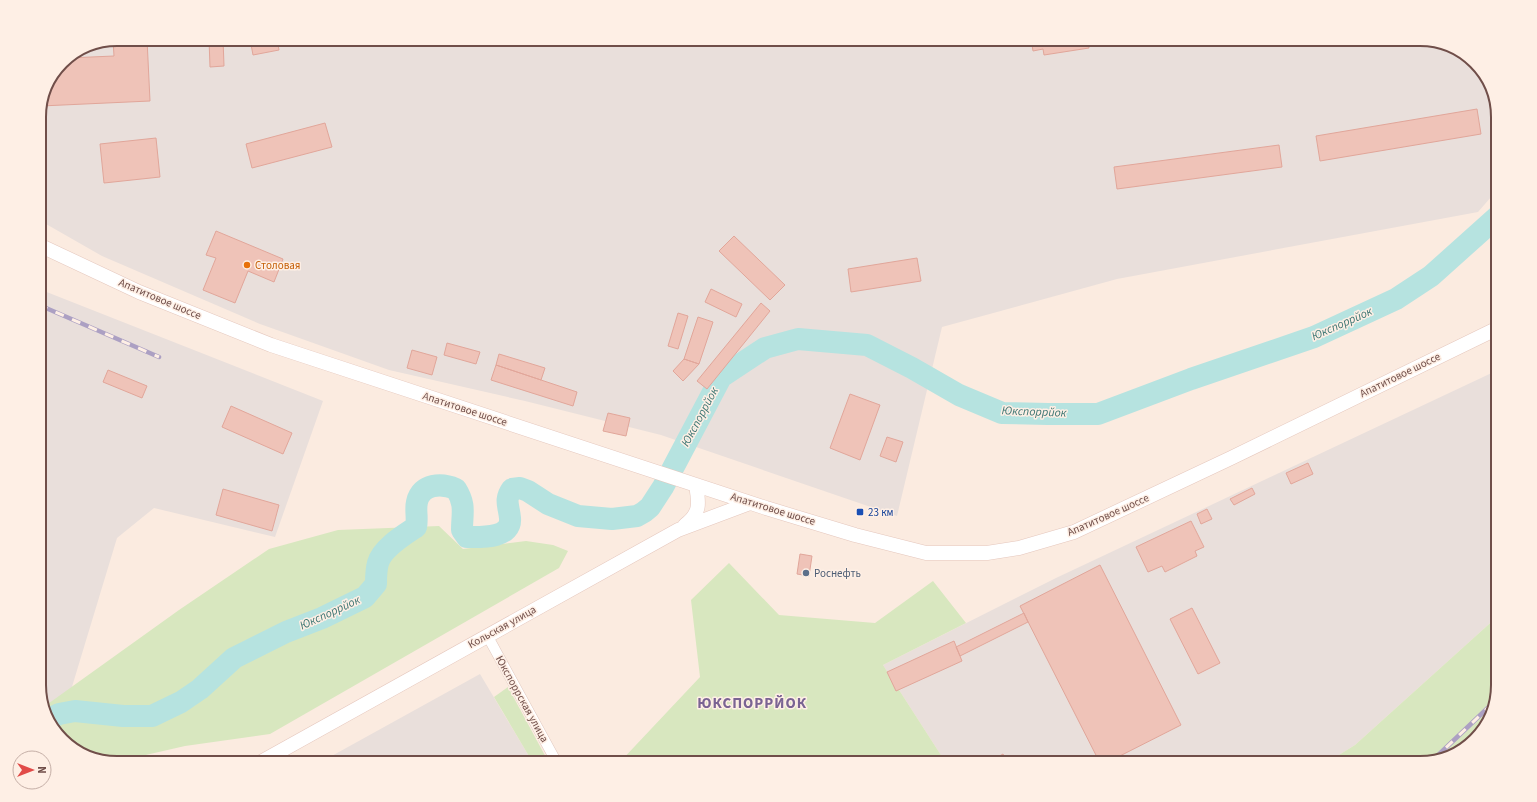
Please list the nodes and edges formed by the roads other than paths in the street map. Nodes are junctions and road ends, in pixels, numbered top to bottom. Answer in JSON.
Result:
{"nodes":[{"id":1,"x":46,"y":248,"type":"edge"},
{"id":2,"x":1491,"y":331,"type":"edge"},
{"id":3,"x":690,"y":483,"type":"junction"},
{"id":4,"x":750,"y":503,"type":"junction"},
{"id":5,"x":678,"y":530,"type":"junction"},
{"id":6,"x":487,"y":635,"type":"junction"},
{"id":7,"x":271,"y":756,"type":"edge"},
{"id":8,"x":553,"y":756,"type":"edge"}],
"edges":[{"from":1,"to":3,"type":"street","name":"Апатитовое шоссе"},
{"from":2,"to":4,"type":"street","name":"Апатитовое шоссе"},
{"from":3,"to":4,"type":"street","name":"Апатитовое шоссе"},
{"from":3,"to":5,"type":"street"},
{"from":4,"to":5,"type":"street","name":"Кольская улица"},
{"from":5,"to":6,"type":"street","name":"Кольская улица"},
{"from":6,"to":7,"type":"street","name":"Кольская улица"},
{"from":6,"to":8,"type":"street","name":"Юкспоррская улица"}]}
